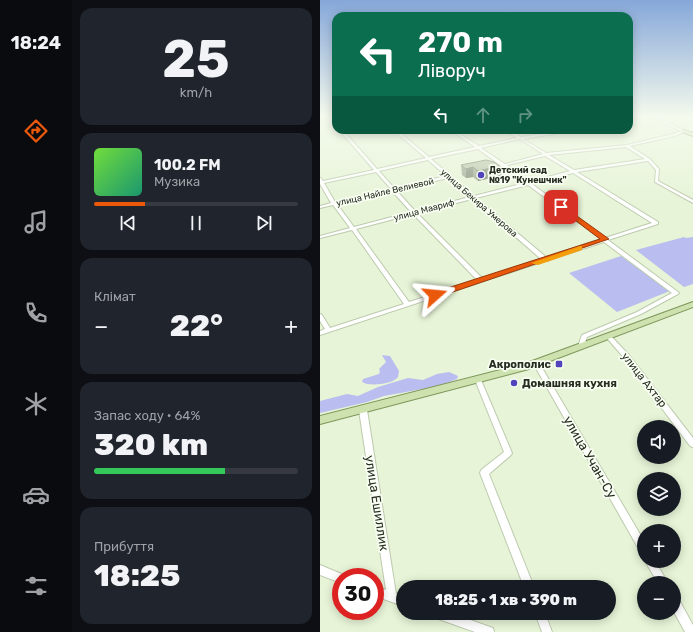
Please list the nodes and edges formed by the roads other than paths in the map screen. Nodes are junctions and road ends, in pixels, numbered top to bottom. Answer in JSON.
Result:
{"nodes":[{"id":1,"x":356,"y":146,"type":"edge"},
{"id":2,"x":413,"y":146,"type":"edge"},
{"id":3,"x":485,"y":146,"type":"edge"},
{"id":4,"x":536,"y":146,"type":"edge"},
{"id":5,"x":621,"y":146,"type":"edge"},
{"id":6,"x":626,"y":146,"type":"edge"},
{"id":7,"x":478,"y":148,"type":"junction"},
{"id":8,"x":547,"y":154,"type":"junction"},
{"id":9,"x":428,"y":159,"type":"junction"},
{"id":10,"x":649,"y":160,"type":"junction"},
{"id":11,"x":504,"y":164,"type":"junction"},
{"id":12,"x":377,"y":170,"type":"junction"},
{"id":13,"x":575,"y":172,"type":"junction"},
{"id":14,"x":450,"y":176,"type":"junction"},
{"id":15,"x":321,"y":181,"type":"edge"},
{"id":16,"x":528,"y":183,"type":"junction"},
{"id":17,"x":393,"y":189,"type":"junction"},
{"id":18,"x":472,"y":197,"type":"junction"},
{"id":19,"x":693,"y":202,"type":"edge"},
{"id":20,"x":334,"y":204,"type":"junction"},
{"id":21,"x":320,"y":207,"type":"edge"},
{"id":22,"x":414,"y":212,"type":"junction"},
{"id":23,"x":353,"y":228,"type":"junction"},
{"id":24,"x":320,"y":237,"type":"edge"},
{"id":25,"x":606,"y":239,"type":"junction"},
{"id":26,"x":546,"y":260,"type":"junction"},
{"id":27,"x":481,"y":280,"type":"junction"},
{"id":28,"x":407,"y":304,"type":"junction"},
{"id":29,"x":693,"y":304,"type":"edge"},
{"id":30,"x":320,"y":316,"type":"edge"},
{"id":31,"x":328,"y":330,"type":"junction"},
{"id":32,"x":320,"y":333,"type":"edge"},
{"id":33,"x":608,"y":336,"type":"junction"},
{"id":34,"x":581,"y":346,"type":"junction"},
{"id":35,"x":536,"y":363,"type":"junction"},
{"id":36,"x":478,"y":380,"type":"junction"},
{"id":37,"x":363,"y":410,"type":"junction"},
{"id":38,"x":320,"y":420,"type":"edge"},
{"id":39,"x":693,"y":444,"type":"edge"},
{"id":40,"x":637,"y":538,"type":"edge"},
{"id":41,"x":320,"y":570,"type":"edge"},
{"id":42,"x":332,"y":575,"type":"edge"},
{"id":43,"x":526,"y":580,"type":"edge"},
{"id":44,"x":384,"y":594,"type":"edge"},
{"id":45,"x":392,"y":597,"type":"junction"},
{"id":46,"x":396,"y":598,"type":"edge"},
{"id":47,"x":681,"y":614,"type":"edge"},
{"id":48,"x":456,"y":620,"type":"edge"},
{"id":49,"x":543,"y":620,"type":"edge"},
{"id":50,"x":489,"y":632,"type":"edge"},
{"id":51,"x":547,"y":632,"type":"edge"},
{"id":52,"x":691,"y":632,"type":"edge"}],
"edges":[{"from":1,"to":12,"type":"street"},
{"from":2,"to":9,"type":"street","name":"улица Бекира Умерова"},
{"from":3,"to":7,"type":"street"},
{"from":4,"to":8,"type":"street"},
{"from":5,"to":8,"type":"street"},
{"from":6,"to":10,"type":"street"},
{"from":7,"to":9,"type":"street"},
{"from":7,"to":11,"type":"street"},
{"from":8,"to":11,"type":"street"},
{"from":8,"to":13,"type":"street"},
{"from":9,"to":12,"type":"street"},
{"from":9,"to":14,"type":"street","name":"улица Бекира Умерова"},
{"from":10,"to":13,"type":"street","name":"улица Маариф"},
{"from":10,"to":19,"type":"street"},
{"from":11,"to":16,"type":"street"},
{"from":12,"to":15,"type":"street"},
{"from":12,"to":17,"type":"street"},
{"from":13,"to":16,"type":"street","name":"улица Маариф"},
{"from":13,"to":25,"type":"street"},
{"from":14,"to":17,"type":"street","name":"улица Найле Велиевой"},
{"from":14,"to":18,"type":"street","name":"улица Бекира Умерова"},
{"from":15,"to":20,"type":"street"},
{"from":16,"to":18,"type":"street","name":"улица Маариф"},
{"from":16,"to":25,"type":"street"},
{"from":17,"to":20,"type":"street","name":"улица Найле Велиевой"},
{"from":17,"to":22,"type":"street"},
{"from":18,"to":22,"type":"street","name":"улица Маариф"},
{"from":18,"to":26,"type":"street","name":"улица Бекира Умерова"},
{"from":20,"to":21,"type":"street","name":"улица Найле Велиевой"},
{"from":20,"to":23,"type":"street"},
{"from":22,"to":23,"type":"street","name":"улица Маариф"},
{"from":22,"to":27,"type":"street"},
{"from":23,"to":24,"type":"street","name":"улица Маариф"},
{"from":23,"to":28,"type":"street"},
{"from":25,"to":26,"type":"street"},
{"from":25,"to":34,"type":"street"},
{"from":26,"to":27,"type":"street"},
{"from":27,"to":28,"type":"street"},
{"from":28,"to":31,"type":"street"},
{"from":29,"to":33,"type":"main road"},
{"from":30,"to":31,"type":"street"},
{"from":31,"to":32,"type":"street"},
{"from":33,"to":34,"type":"main road"},
{"from":33,"to":39,"type":"street","name":"улица Ахтар"},
{"from":34,"to":35,"type":"main road"},
{"from":35,"to":36,"type":"main road"},
{"from":35,"to":40,"type":"street","name":"улица Учан-Су"},
{"from":36,"to":37,"type":"main road"},
{"from":36,"to":43,"type":"street"},
{"from":37,"to":38,"type":"main road"},
{"from":37,"to":45,"type":"street","name":"улица Ешиллик"},
{"from":41,"to":42,"type":"street"},
{"from":44,"to":45,"type":"street"},
{"from":45,"to":46,"type":"street"},
{"from":47,"to":52,"type":"street"},
{"from":48,"to":50,"type":"street"},
{"from":49,"to":51,"type":"street"}]}
